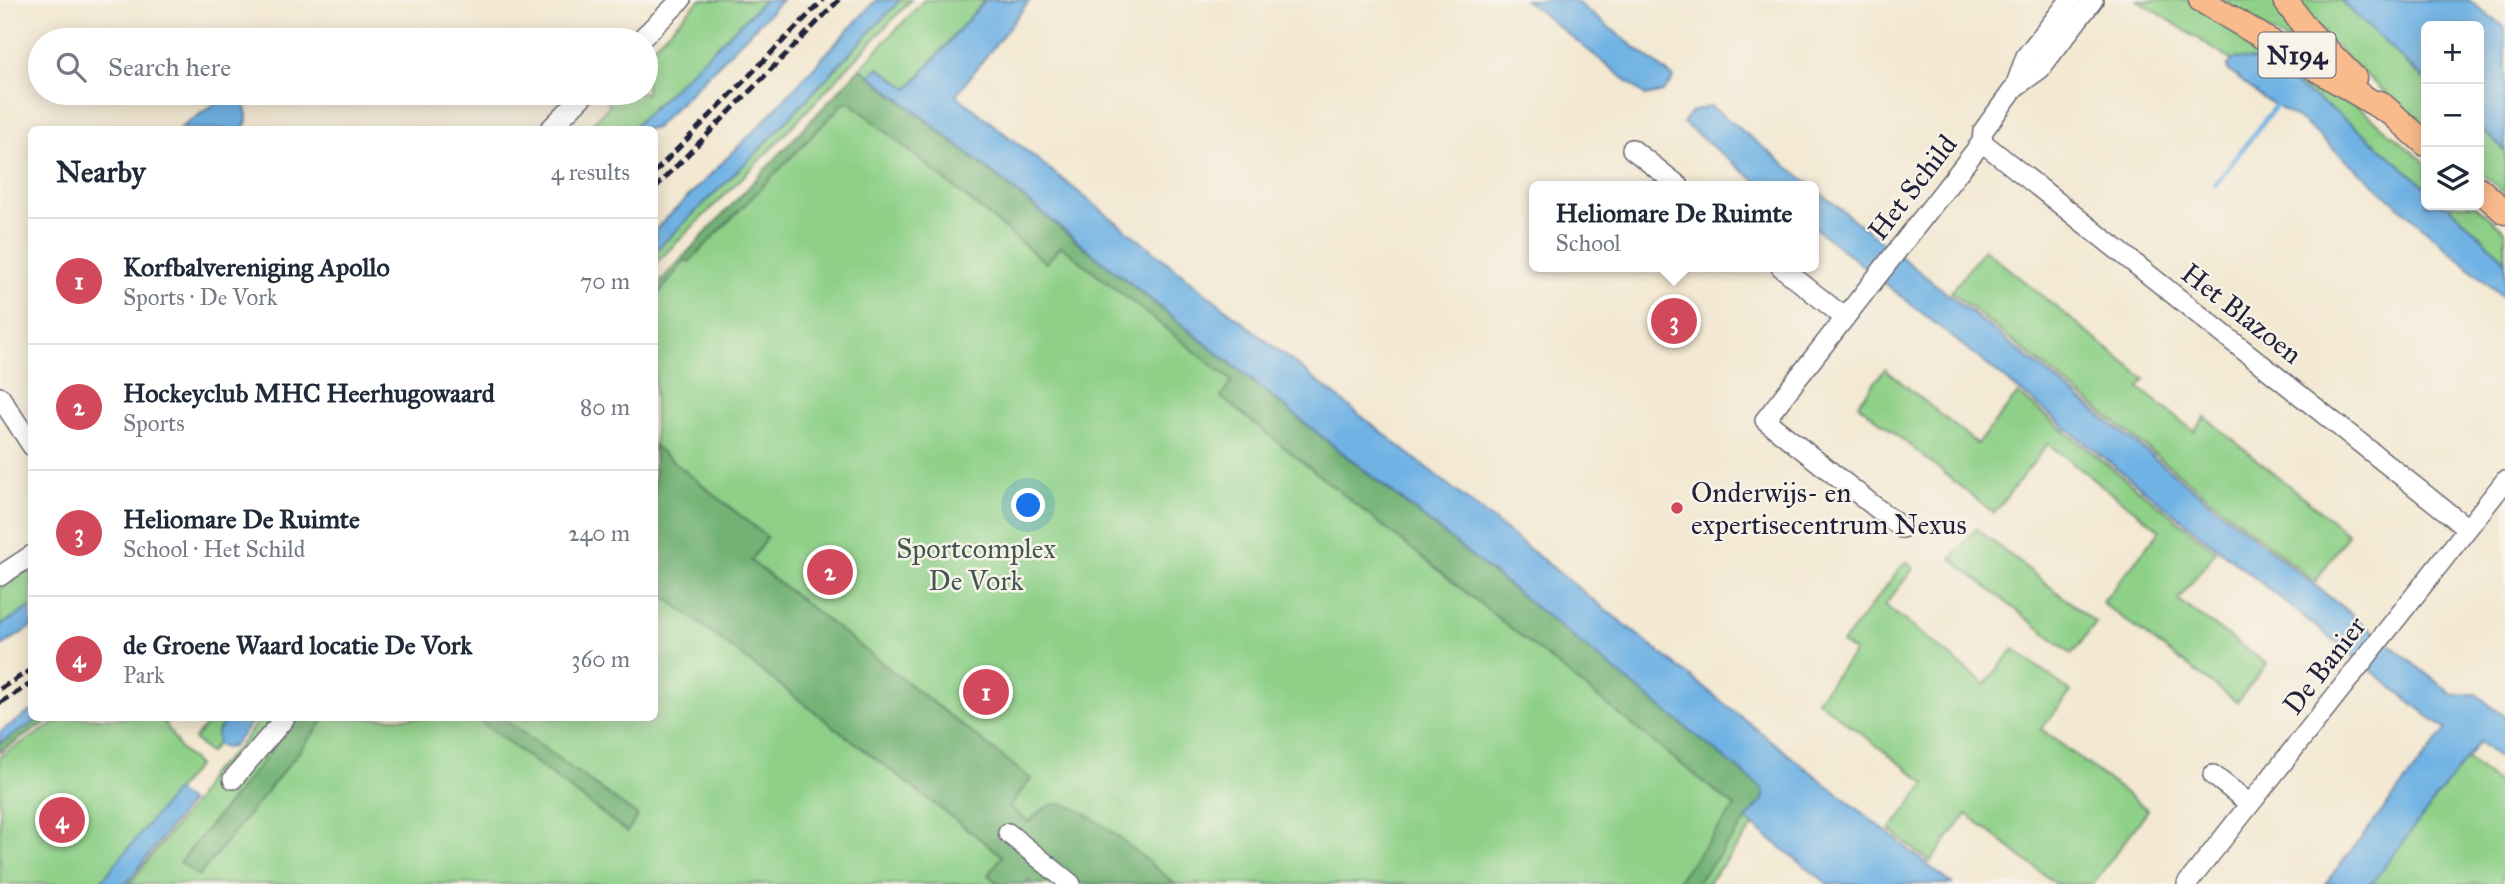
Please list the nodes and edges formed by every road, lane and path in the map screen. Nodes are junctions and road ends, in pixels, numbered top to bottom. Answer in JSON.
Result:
{"nodes":[{"id":1,"x":681,"y":0,"type":"edge"},
{"id":2,"x":2070,"y":0,"type":"edge"},
{"id":3,"x":2094,"y":0,"type":"edge"},
{"id":4,"x":2201,"y":0,"type":"edge"},
{"id":5,"x":2285,"y":0,"type":"edge"},
{"id":6,"x":652,"y":28,"type":"edge"},
{"id":7,"x":2015,"y":87,"type":"junction"},
{"id":8,"x":574,"y":105,"type":"edge"},
{"id":9,"x":2390,"y":113,"type":"junction"},
{"id":10,"x":553,"y":126,"type":"edge"},
{"id":11,"x":2421,"y":140,"type":"edge"},
{"id":12,"x":1982,"y":142,"type":"junction"},
{"id":13,"x":1632,"y":149,"type":"dead end"},
{"id":14,"x":1673,"y":181,"type":"edge"},
{"id":15,"x":2484,"y":193,"type":"edge"},
{"id":16,"x":2505,"y":212,"type":"edge"},
{"id":17,"x":1787,"y":272,"type":"edge"},
{"id":18,"x":1845,"y":318,"type":"junction"},
{"id":19,"x":0,"y":397,"type":"edge"},
{"id":20,"x":28,"y":440,"type":"edge"},
{"id":21,"x":2505,"y":481,"type":"edge"},
{"id":22,"x":1902,"y":528,"type":"dead end"},
{"id":23,"x":2467,"y":528,"type":"junction"},
{"id":24,"x":28,"y":558,"type":"edge"},
{"id":25,"x":0,"y":576,"type":"edge"},
{"id":26,"x":282,"y":721,"type":"edge"},
{"id":27,"x":2213,"y":775,"type":"dead end"},
{"id":28,"x":233,"y":779,"type":"dead end"},
{"id":29,"x":2250,"y":804,"type":"junction"},
{"id":30,"x":1008,"y":832,"type":"dead end"},
{"id":31,"x":1071,"y":884,"type":"edge"},
{"id":32,"x":2187,"y":884,"type":"edge"}],
"edges":[{"from":1,"to":6,"type":"street"},
{"from":2,"to":7,"type":"street","name":"Het Schild"},
{"from":3,"to":7,"type":"street","name":"Het Schild"},
{"from":4,"to":9,"type":"main road","number":"N194"},
{"from":5,"to":9,"type":"main road","number":"N194"},
{"from":7,"to":12,"type":"street","name":"Het Schild"},
{"from":8,"to":10,"type":"street"},
{"from":9,"to":11,"type":"main road","number":"N194"},
{"from":12,"to":18,"type":"street","name":"Het Schild"},
{"from":12,"to":23,"type":"street","name":"Het Blazoen"},
{"from":13,"to":14,"type":"street"},
{"from":15,"to":16,"type":"main road"},
{"from":17,"to":18,"type":"street"},
{"from":18,"to":22,"type":"street","name":"Het Schild"},
{"from":19,"to":20,"type":"street"},
{"from":21,"to":23,"type":"street","name":"De Banier"},
{"from":23,"to":29,"type":"street","name":"De Banier"},
{"from":24,"to":25,"type":"street"},
{"from":26,"to":28,"type":"street"},
{"from":27,"to":29,"type":"street"},
{"from":29,"to":32,"type":"street","name":"De Banier"},
{"from":30,"to":31,"type":"street"}]}
